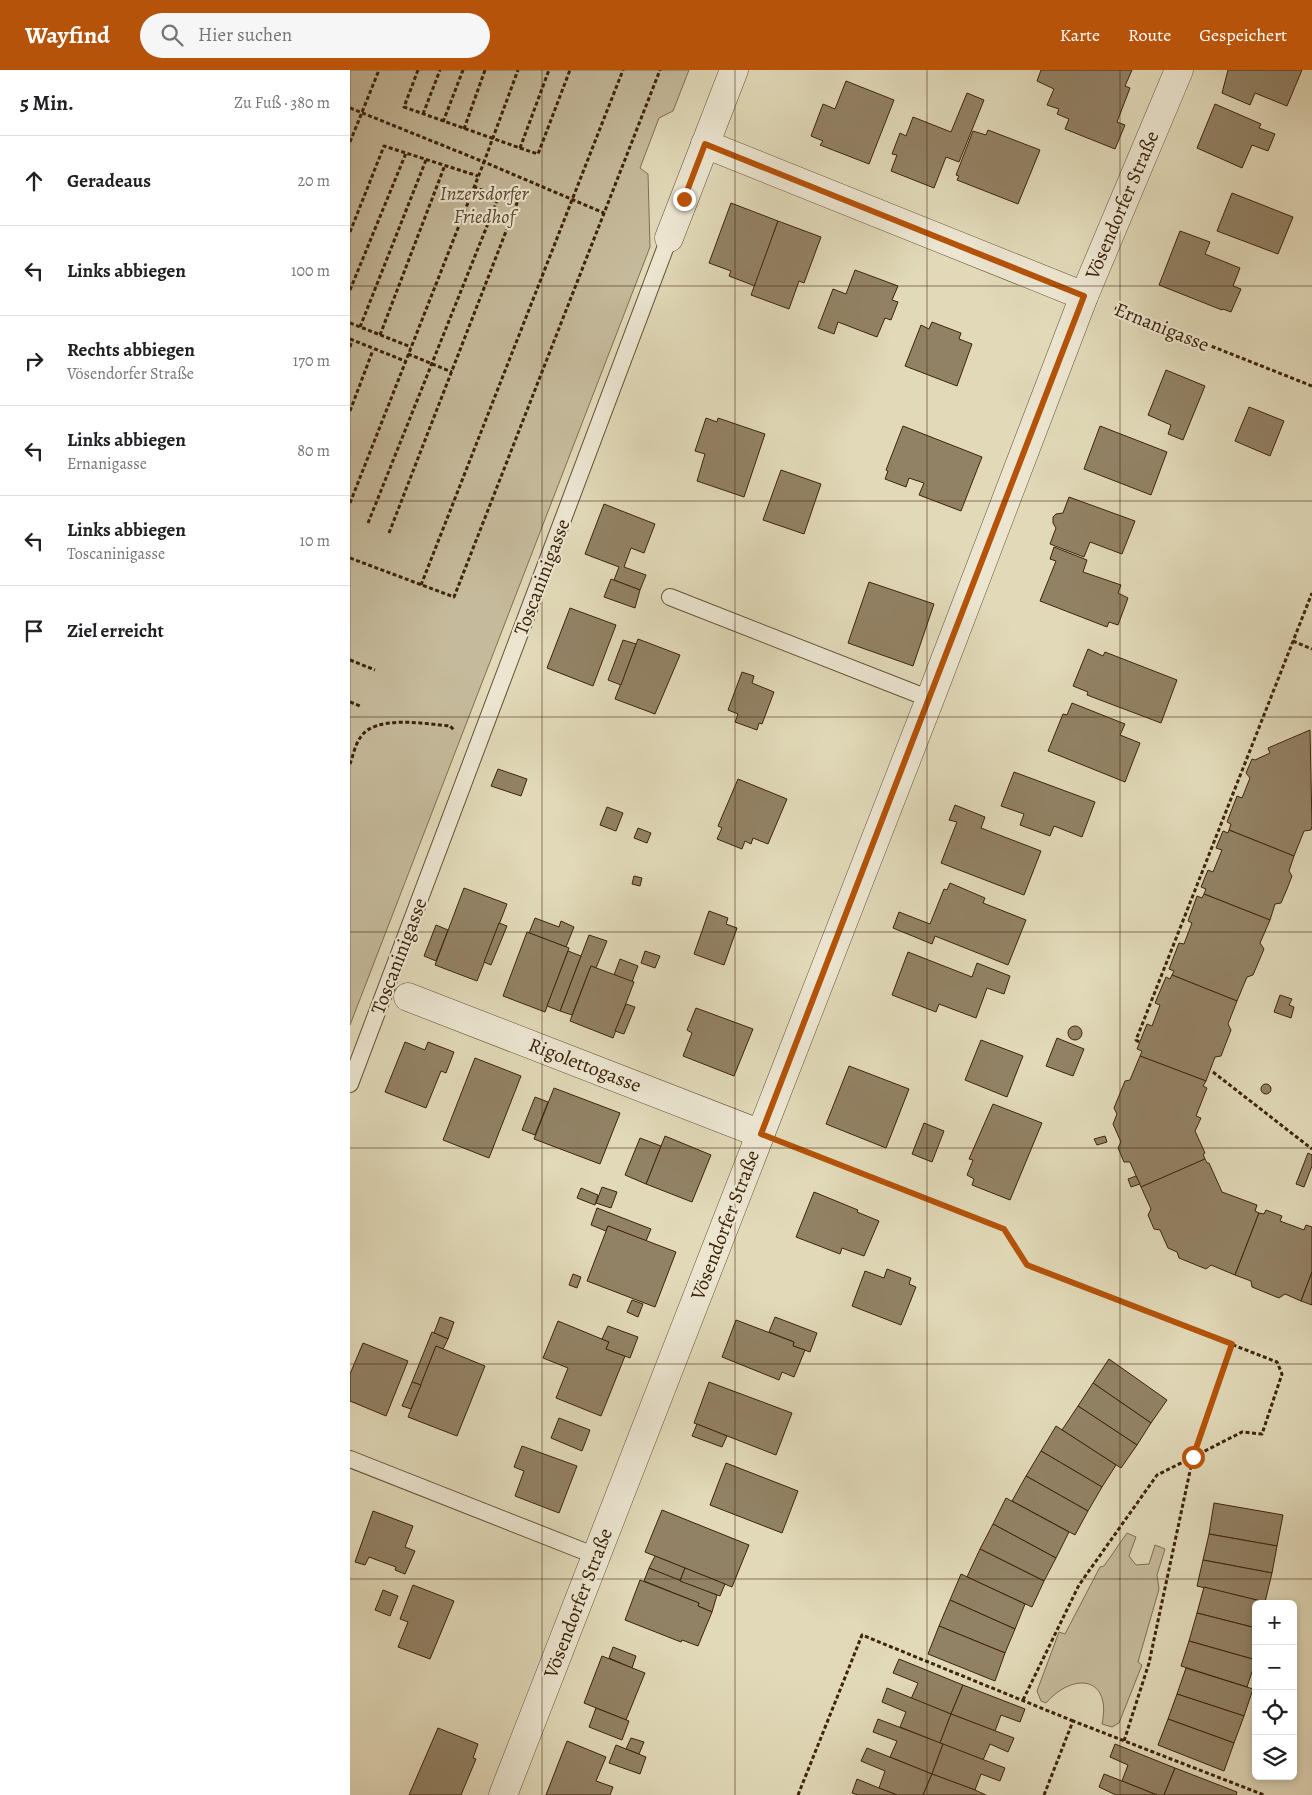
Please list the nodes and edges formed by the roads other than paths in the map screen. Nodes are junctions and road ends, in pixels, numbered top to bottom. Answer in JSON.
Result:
{"nodes":[{"id":1,"x":734,"y":70,"type":"edge"},
{"id":2,"x":1180,"y":70,"type":"edge"},
{"id":3,"x":705,"y":144,"type":"junction"},
{"id":4,"x":669,"y":238,"type":"joint"},
{"id":5,"x":1084,"y":296,"type":"junction"},
{"id":6,"x":670,"y":597,"type":"dead end"},
{"id":7,"x":930,"y":699,"type":"junction"},
{"id":8,"x":408,"y":997,"type":"dead end"},
{"id":9,"x":350,"y":1084,"type":"edge"},
{"id":10,"x":761,"y":1134,"type":"junction"},
{"id":11,"x":350,"y":1459,"type":"edge"},
{"id":12,"x":596,"y":1556,"type":"junction"},
{"id":13,"x":503,"y":1795,"type":"edge"}],
"edges":[{"from":1,"to":3,"type":"street","name":"Toscaninigasse"},
{"from":2,"to":5,"type":"street","name":"Vösendorfer Straße"},
{"from":3,"to":4,"type":"street","name":"Toscaninigasse"},
{"from":3,"to":5,"type":"street"},
{"from":4,"to":9,"type":"lane","name":"Toscaninigasse"},
{"from":5,"to":7,"type":"street","name":"Vösendorfer Straße"},
{"from":6,"to":7,"type":"lane"},
{"from":7,"to":10,"type":"street","name":"Vösendorfer Straße"},
{"from":8,"to":10,"type":"street","name":"Rigolettogasse"},
{"from":10,"to":12,"type":"street","name":"Vösendorfer Straße"},
{"from":11,"to":12,"type":"lane"},
{"from":12,"to":13,"type":"street","name":"Vösendorfer Straße"}]}
